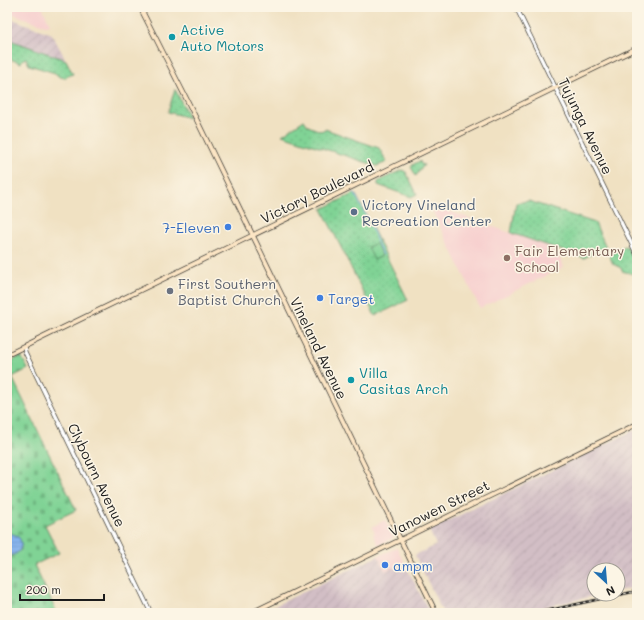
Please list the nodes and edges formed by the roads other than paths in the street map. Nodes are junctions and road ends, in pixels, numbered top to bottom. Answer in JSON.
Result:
{"nodes":[{"id":1,"x":140,"y":7,"type":"edge"},
{"id":2,"x":516,"y":7,"type":"edge"},
{"id":3,"x":637,"y":48,"type":"edge"},
{"id":4,"x":556,"y":88,"type":"junction"},
{"id":5,"x":252,"y":236,"type":"junction"},
{"id":6,"x":637,"y":255,"type":"edge"},
{"id":7,"x":24,"y":347,"type":"junction"},
{"id":8,"x":7,"y":355,"type":"edge"},
{"id":9,"x":637,"y":424,"type":"edge"},
{"id":10,"x":400,"y":540,"type":"junction"},
{"id":11,"x":152,"y":613,"type":"edge"},
{"id":12,"x":251,"y":613,"type":"edge"},
{"id":13,"x":436,"y":613,"type":"edge"}],
"edges":[{"from":1,"to":5,"type":"main road","name":"Vineland Avenue"},
{"from":2,"to":4,"type":"street","name":"Tujunga Avenue"},
{"from":3,"to":4,"type":"main road","name":"Victory Boulevard"},
{"from":4,"to":5,"type":"main road","name":"Victory Boulevard"},
{"from":4,"to":6,"type":"street","name":"Tujunga Avenue"},
{"from":5,"to":7,"type":"main road","name":"Victory Boulevard"},
{"from":5,"to":10,"type":"main road","name":"Vineland Avenue"},
{"from":7,"to":8,"type":"main road","name":"Victory Boulevard"},
{"from":7,"to":11,"type":"street","name":"Clybourn Avenue"},
{"from":9,"to":10,"type":"main road","name":"Vanowen Street"},
{"from":10,"to":12,"type":"main road","name":"Vanowen Street"},
{"from":10,"to":13,"type":"main road","name":"Vineland Avenue"}]}
